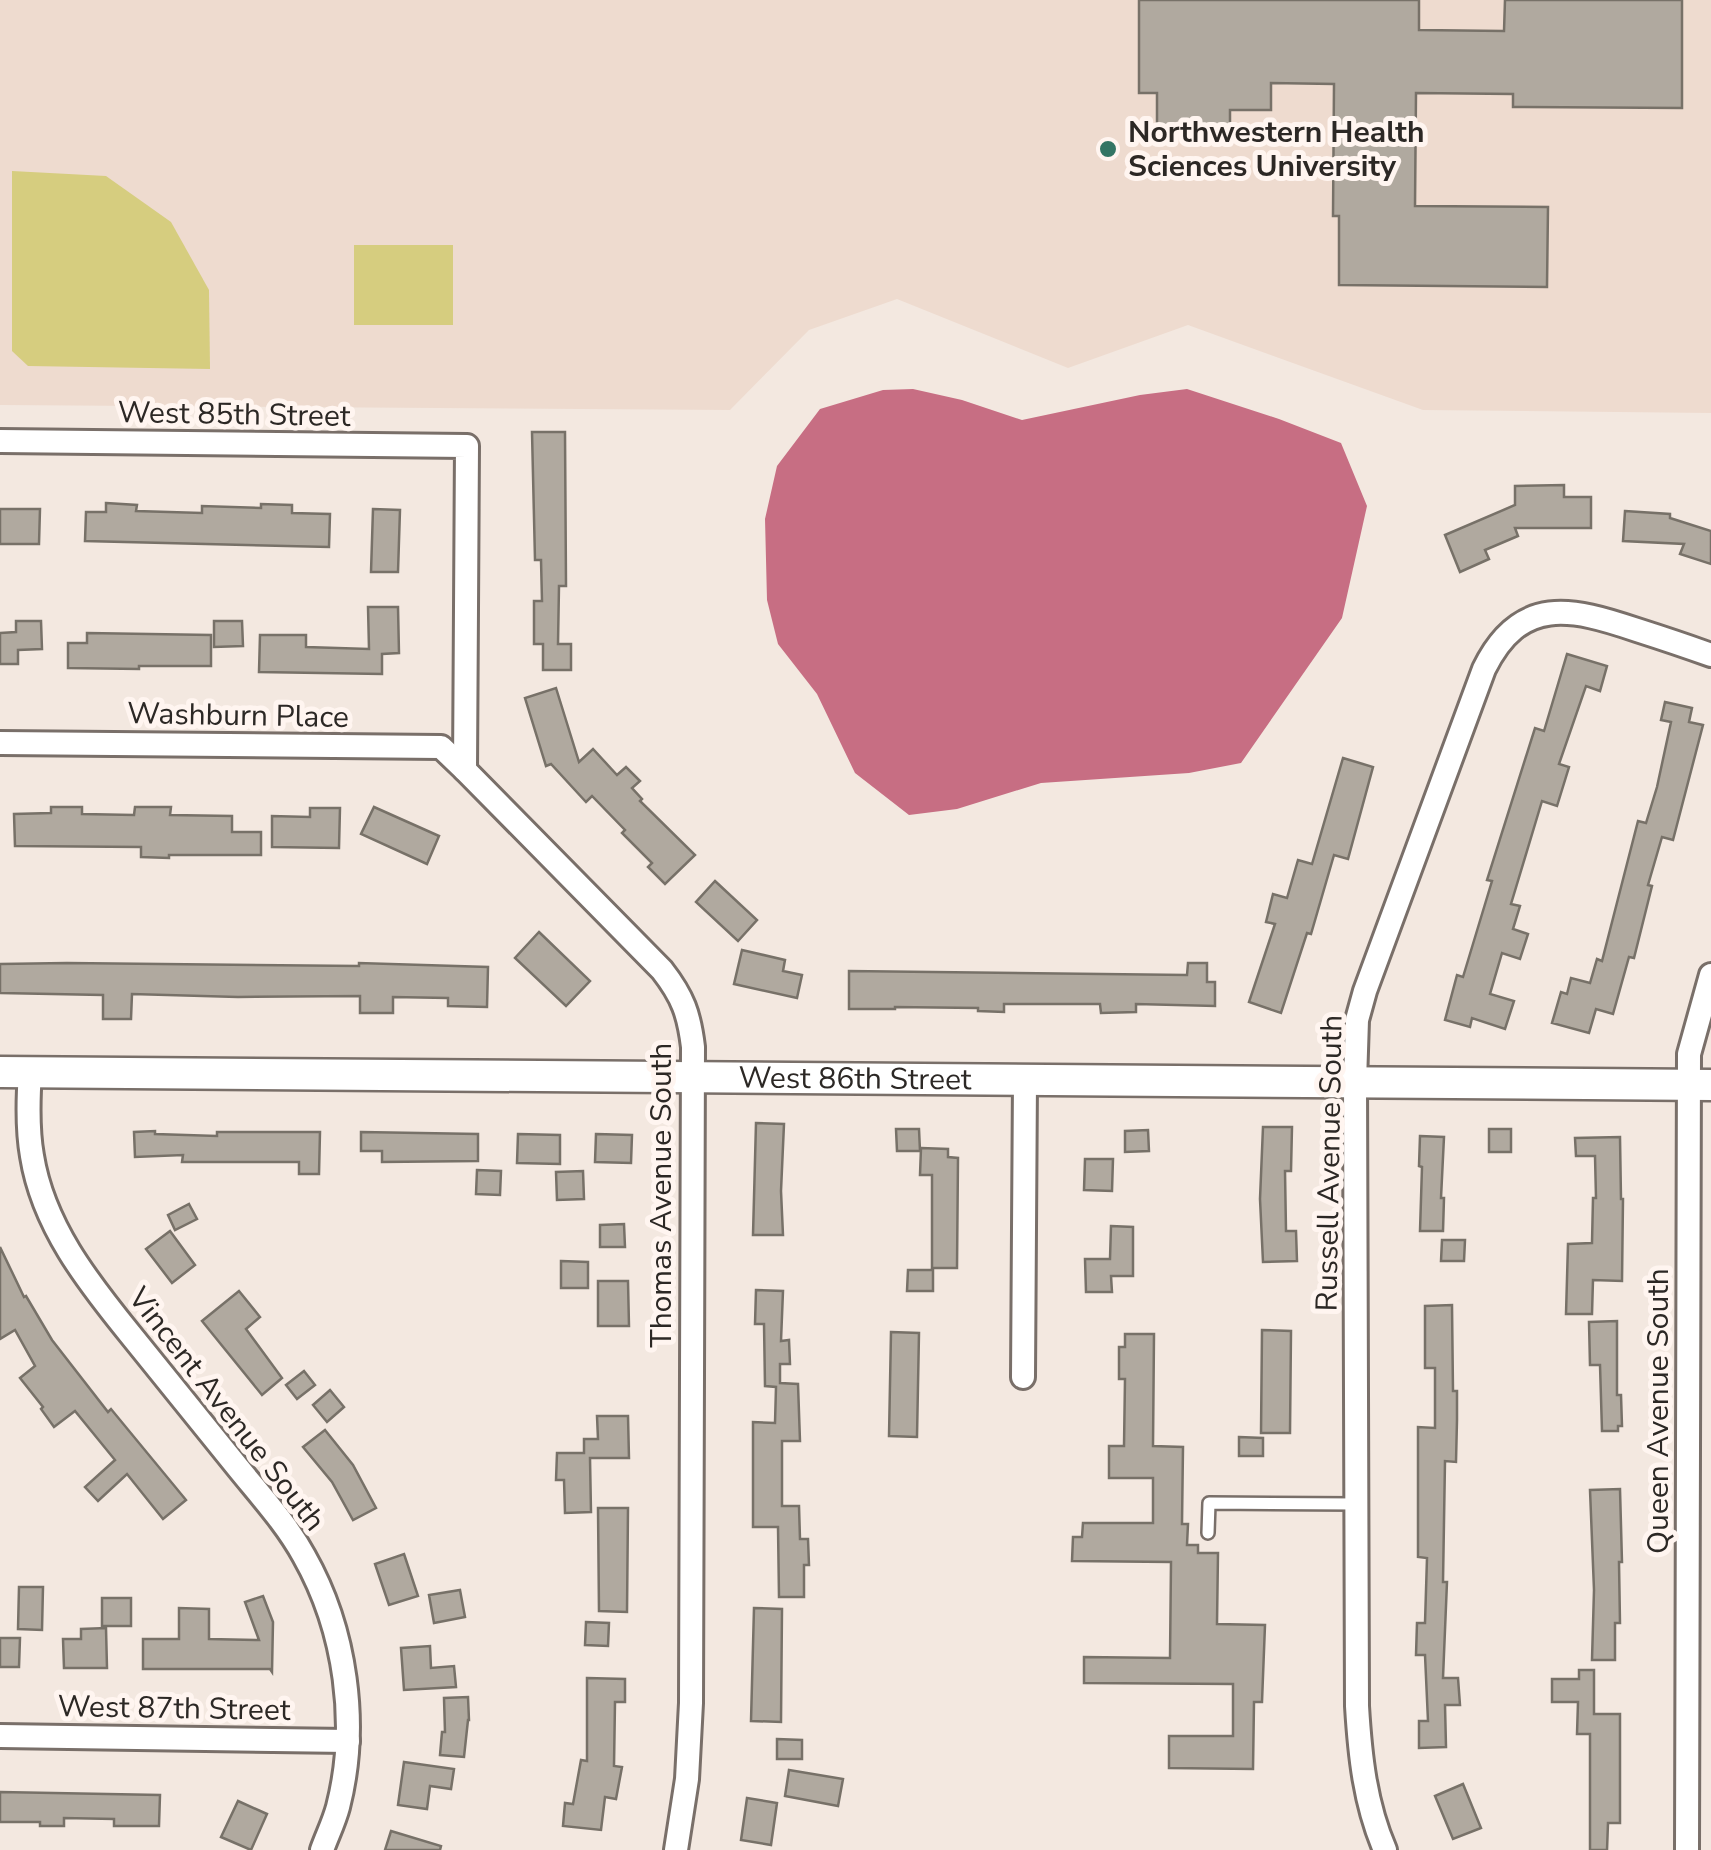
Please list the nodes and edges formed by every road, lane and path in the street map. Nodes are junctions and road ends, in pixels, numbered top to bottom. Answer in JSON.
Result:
{"nodes":[{"id":1,"x":0,"y":441,"type":"edge"},
{"id":2,"x":1711,"y":655,"type":"edge"},
{"id":3,"x":0,"y":743,"type":"edge"},
{"id":4,"x":465,"y":770,"type":"junction"},
{"id":5,"x":1711,"y":975,"type":"edge"},
{"id":6,"x":15,"y":1072,"type":"edge"},
{"id":7,"x":693,"y":1078,"type":"junction"},
{"id":8,"x":1025,"y":1080,"type":"junction"},
{"id":9,"x":1355,"y":1082,"type":"junction"},
{"id":10,"x":1700,"y":1085,"type":"edge"},
{"id":11,"x":1023,"y":1376,"type":"dead end"},
{"id":12,"x":1356,"y":1504,"type":"junction"},
{"id":13,"x":1208,"y":1532,"type":"dead end"},
{"id":14,"x":0,"y":1736,"type":"edge"},
{"id":15,"x":348,"y":1741,"type":"junction"},
{"id":16,"x":322,"y":1850,"type":"edge"},
{"id":17,"x":676,"y":1850,"type":"edge"},
{"id":18,"x":1385,"y":1850,"type":"edge"},
{"id":19,"x":1687,"y":1850,"type":"edge"}],
"edges":[{"from":1,"to":4,"type":"street","name":"West 85th Street"},
{"from":2,"to":9,"type":"street","name":"Russell Avenue South"},
{"from":3,"to":4,"type":"street","name":"Washburn Place"},
{"from":4,"to":7,"type":"street","name":"Thomas Avenue South"},
{"from":5,"to":10,"type":"street","name":"Queen Avenue South"},
{"from":6,"to":7,"type":"street","name":"West 86th Street"},
{"from":6,"to":15,"type":"street","name":"Vincent Avenue South"},
{"from":7,"to":8,"type":"street","name":"West 86th Street"},
{"from":7,"to":17,"type":"street","name":"Thomas Avenue South"},
{"from":8,"to":9,"type":"street","name":"West 86th Street"},
{"from":8,"to":11,"type":"street"},
{"from":9,"to":10,"type":"street","name":"West 86th Street"},
{"from":9,"to":12,"type":"street","name":"Russell Avenue South"},
{"from":10,"to":19,"type":"street","name":"Queen Avenue South"},
{"from":12,"to":13,"type":"lane"},
{"from":12,"to":18,"type":"street","name":"Russell Avenue South"},
{"from":14,"to":15,"type":"street","name":"West 87th Street"},
{"from":15,"to":16,"type":"street","name":"Vincent Avenue South"}]}
